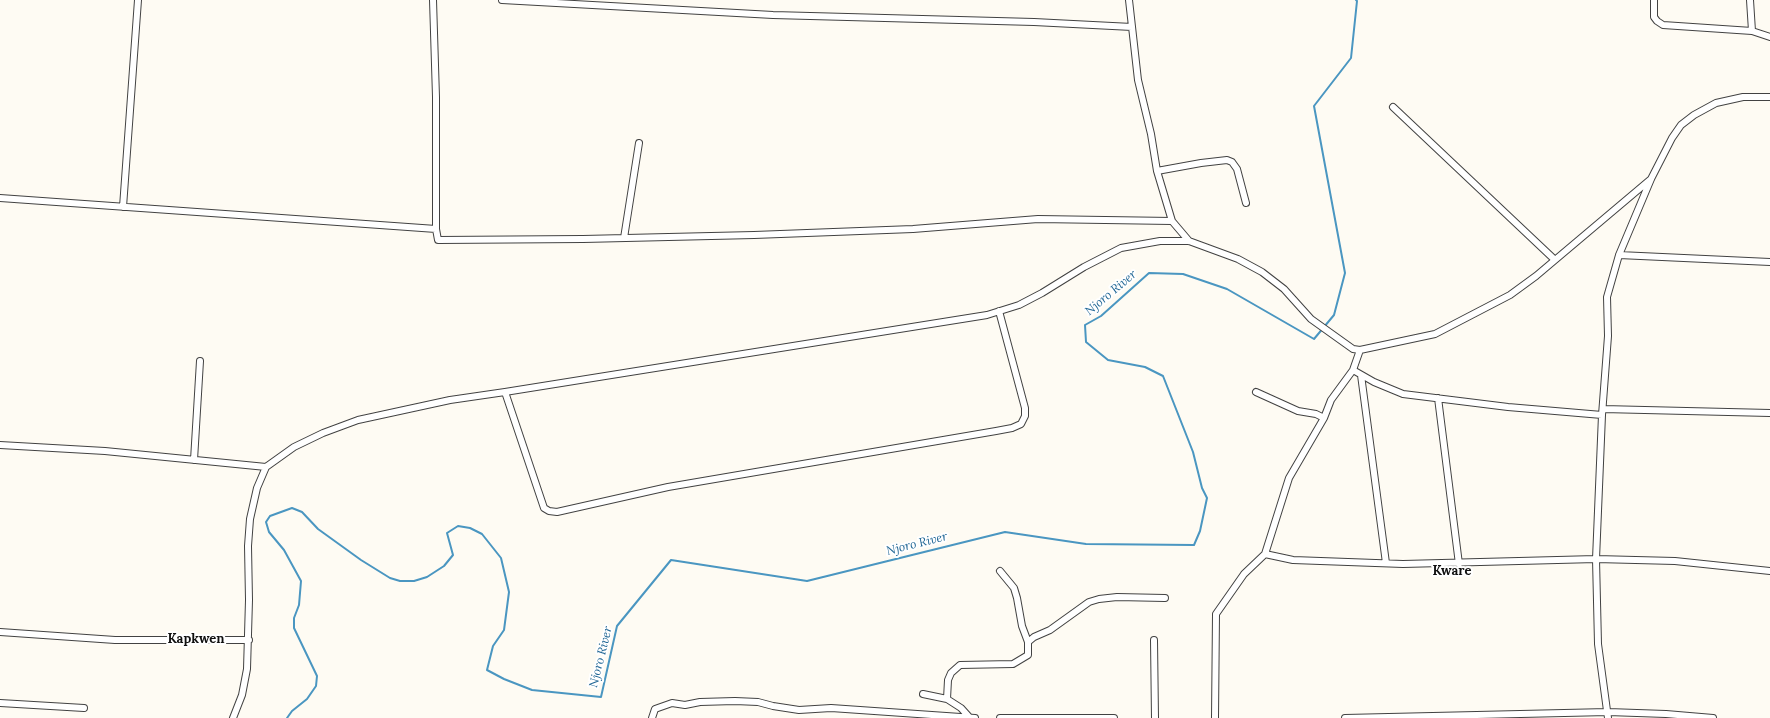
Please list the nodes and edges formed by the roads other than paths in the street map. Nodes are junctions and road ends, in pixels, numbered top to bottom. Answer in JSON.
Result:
{"nodes":[{"id":1,"x":138,"y":0,"type":"edge"},
{"id":2,"x":433,"y":0,"type":"edge"},
{"id":3,"x":502,"y":0,"type":"edge"},
{"id":4,"x":1129,"y":0,"type":"edge"},
{"id":5,"x":1654,"y":0,"type":"edge"},
{"id":6,"x":1750,"y":0,"type":"edge"},
{"id":7,"x":1132,"y":26,"type":"junction"},
{"id":8,"x":1752,"y":31,"type":"junction"},
{"id":9,"x":1768,"y":36,"type":"edge"},
{"id":10,"x":1770,"y":97,"type":"edge"},
{"id":11,"x":1393,"y":107,"type":"dead end"},
{"id":12,"x":639,"y":143,"type":"dead end"},
{"id":13,"x":1157,"y":171,"type":"junction"},
{"id":14,"x":1652,"y":179,"type":"junction"},
{"id":15,"x":0,"y":198,"type":"edge"},
{"id":16,"x":1246,"y":203,"type":"dead end"},
{"id":17,"x":123,"y":207,"type":"junction"},
{"id":18,"x":1172,"y":221,"type":"junction"},
{"id":19,"x":436,"y":229,"type":"junction"},
{"id":20,"x":624,"y":238,"type":"junction"},
{"id":21,"x":1190,"y":241,"type":"junction"},
{"id":22,"x":1619,"y":255,"type":"junction"},
{"id":23,"x":1555,"y":260,"type":"junction"},
{"id":24,"x":1770,"y":262,"type":"edge"},
{"id":25,"x":999,"y":311,"type":"junction"},
{"id":26,"x":1360,"y":350,"type":"junction"},
{"id":27,"x":200,"y":361,"type":"dead end"},
{"id":28,"x":1353,"y":370,"type":"junction"},
{"id":29,"x":1361,"y":375,"type":"junction"},
{"id":30,"x":505,"y":392,"type":"junction"},
{"id":31,"x":1256,"y":392,"type":"dead end"},
{"id":32,"x":1438,"y":398,"type":"junction"},
{"id":33,"x":1603,"y":412,"type":"junction"},
{"id":34,"x":1770,"y":413,"type":"edge"},
{"id":35,"x":1324,"y":418,"type":"junction"},
{"id":36,"x":0,"y":445,"type":"edge"},
{"id":37,"x":194,"y":460,"type":"junction"},
{"id":38,"x":266,"y":467,"type":"junction"},
{"id":39,"x":1265,"y":554,"type":"junction"},
{"id":40,"x":1596,"y":559,"type":"junction"},
{"id":41,"x":1386,"y":563,"type":"junction"},
{"id":42,"x":1459,"y":564,"type":"junction"},
{"id":43,"x":1000,"y":571,"type":"dead end"},
{"id":44,"x":1770,"y":571,"type":"edge"},
{"id":45,"x":1165,"y":598,"type":"dead end"},
{"id":46,"x":0,"y":632,"type":"edge"},
{"id":47,"x":249,"y":640,"type":"junction"},
{"id":48,"x":1154,"y":640,"type":"dead end"},
{"id":49,"x":1028,"y":642,"type":"junction"},
{"id":50,"x":923,"y":694,"type":"dead end"},
{"id":51,"x":947,"y":699,"type":"junction"},
{"id":52,"x":0,"y":703,"type":"edge"},
{"id":53,"x":84,"y":708,"type":"dead end"},
{"id":54,"x":1608,"y":715,"type":"edge"},
{"id":55,"x":233,"y":718,"type":"edge"},
{"id":56,"x":652,"y":718,"type":"edge"},
{"id":57,"x":970,"y":718,"type":"edge"},
{"id":58,"x":975,"y":718,"type":"edge"},
{"id":59,"x":1000,"y":718,"type":"edge"},
{"id":60,"x":1048,"y":718,"type":"edge"},
{"id":61,"x":1086,"y":718,"type":"edge"},
{"id":62,"x":1114,"y":718,"type":"edge"},
{"id":63,"x":1156,"y":718,"type":"edge"},
{"id":64,"x":1215,"y":718,"type":"edge"},
{"id":65,"x":1345,"y":718,"type":"edge"},
{"id":66,"x":1353,"y":718,"type":"edge"},
{"id":67,"x":1713,"y":718,"type":"edge"}],
"edges":[{"from":1,"to":17,"type":"street"},
{"from":2,"to":19,"type":"street"},
{"from":3,"to":7,"type":"street"},
{"from":4,"to":7,"type":"street"},
{"from":5,"to":8,"type":"street"},
{"from":6,"to":8,"type":"street"},
{"from":7,"to":13,"type":"street"},
{"from":8,"to":9,"type":"street"},
{"from":10,"to":14,"type":"street"},
{"from":11,"to":23,"type":"street"},
{"from":12,"to":20,"type":"street"},
{"from":13,"to":16,"type":"street"},
{"from":13,"to":18,"type":"street"},
{"from":14,"to":22,"type":"street"},
{"from":14,"to":23,"type":"street"},
{"from":15,"to":17,"type":"street"},
{"from":17,"to":19,"type":"street"},
{"from":18,"to":20,"type":"street"},
{"from":18,"to":21,"type":"street"},
{"from":19,"to":20,"type":"street"},
{"from":21,"to":25,"type":"street"},
{"from":21,"to":26,"type":"street"},
{"from":22,"to":24,"type":"street"},
{"from":22,"to":33,"type":"street"},
{"from":23,"to":26,"type":"street"},
{"from":25,"to":30,"type":"street"},
{"from":25,"to":30,"type":"street"},
{"from":26,"to":28,"type":"street"},
{"from":27,"to":37,"type":"street"},
{"from":28,"to":29,"type":"street"},
{"from":28,"to":35,"type":"street"},
{"from":29,"to":32,"type":"street"},
{"from":29,"to":41,"type":"street"},
{"from":30,"to":38,"type":"street"},
{"from":31,"to":35,"type":"street"},
{"from":32,"to":33,"type":"street"},
{"from":32,"to":42,"type":"street"},
{"from":33,"to":34,"type":"street"},
{"from":33,"to":40,"type":"street"},
{"from":35,"to":39,"type":"street"},
{"from":36,"to":37,"type":"street"},
{"from":37,"to":38,"type":"street"},
{"from":38,"to":47,"type":"street"},
{"from":39,"to":41,"type":"street"},
{"from":39,"to":64,"type":"street"},
{"from":40,"to":42,"type":"street"},
{"from":40,"to":44,"type":"street"},
{"from":40,"to":54,"type":"street"},
{"from":41,"to":42,"type":"street"},
{"from":43,"to":49,"type":"street"},
{"from":45,"to":49,"type":"street"},
{"from":46,"to":47,"type":"street"},
{"from":47,"to":55,"type":"street"},
{"from":48,"to":63,"type":"street"},
{"from":49,"to":51,"type":"street"},
{"from":50,"to":51,"type":"street"},
{"from":51,"to":57,"type":"street"},
{"from":52,"to":53,"type":"street"},
{"from":54,"to":66,"type":"street"},
{"from":54,"to":67,"type":"street"},
{"from":56,"to":57,"type":"street"},
{"from":57,"to":58,"type":"street"},
{"from":59,"to":60,"type":"street"},
{"from":60,"to":61,"type":"street"},
{"from":61,"to":62,"type":"street"},
{"from":65,"to":66,"type":"street"}]}
